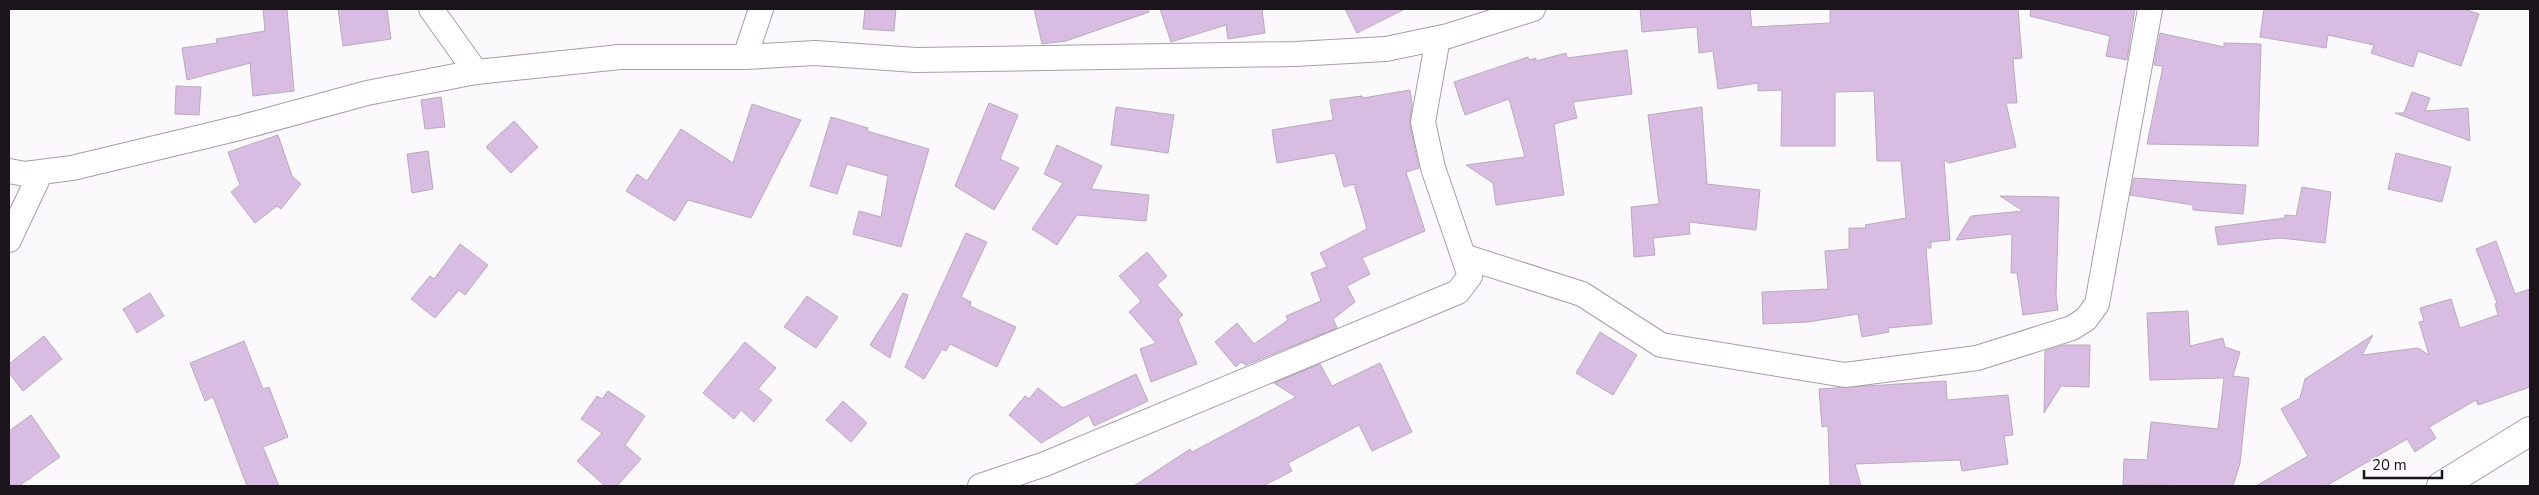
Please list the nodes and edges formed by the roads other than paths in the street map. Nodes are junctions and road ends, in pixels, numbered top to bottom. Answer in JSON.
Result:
{"nodes":[{"id":1,"x":431,"y":9,"type":"edge"},
{"id":2,"x":761,"y":9,"type":"edge"},
{"id":3,"x":1533,"y":9,"type":"edge"},
{"id":4,"x":2150,"y":9,"type":"edge"},
{"id":5,"x":1438,"y":38,"type":"junction"},
{"id":6,"x":745,"y":57,"type":"junction"},
{"id":7,"x":476,"y":72,"type":"junction"},
{"id":8,"x":9,"y":171,"type":"edge"},
{"id":9,"x":42,"y":172,"type":"junction"},
{"id":10,"x":9,"y":240,"type":"edge"},
{"id":11,"x":1463,"y":256,"type":"junction"},
{"id":12,"x":2530,"y":431,"type":"edge"},
{"id":13,"x":980,"y":486,"type":"edge"},
{"id":14,"x":2441,"y":486,"type":"edge"}],
"edges":[{"from":1,"to":7,"type":"street"},
{"from":2,"to":6,"type":"street"},
{"from":3,"to":5,"type":"street"},
{"from":4,"to":11,"type":"street"},
{"from":5,"to":6,"type":"street"},
{"from":5,"to":11,"type":"street"},
{"from":6,"to":7,"type":"street"},
{"from":7,"to":9,"type":"street"},
{"from":8,"to":9,"type":"street"},
{"from":9,"to":10,"type":"street"},
{"from":11,"to":13,"type":"street"},
{"from":12,"to":14,"type":"main road"}]}
